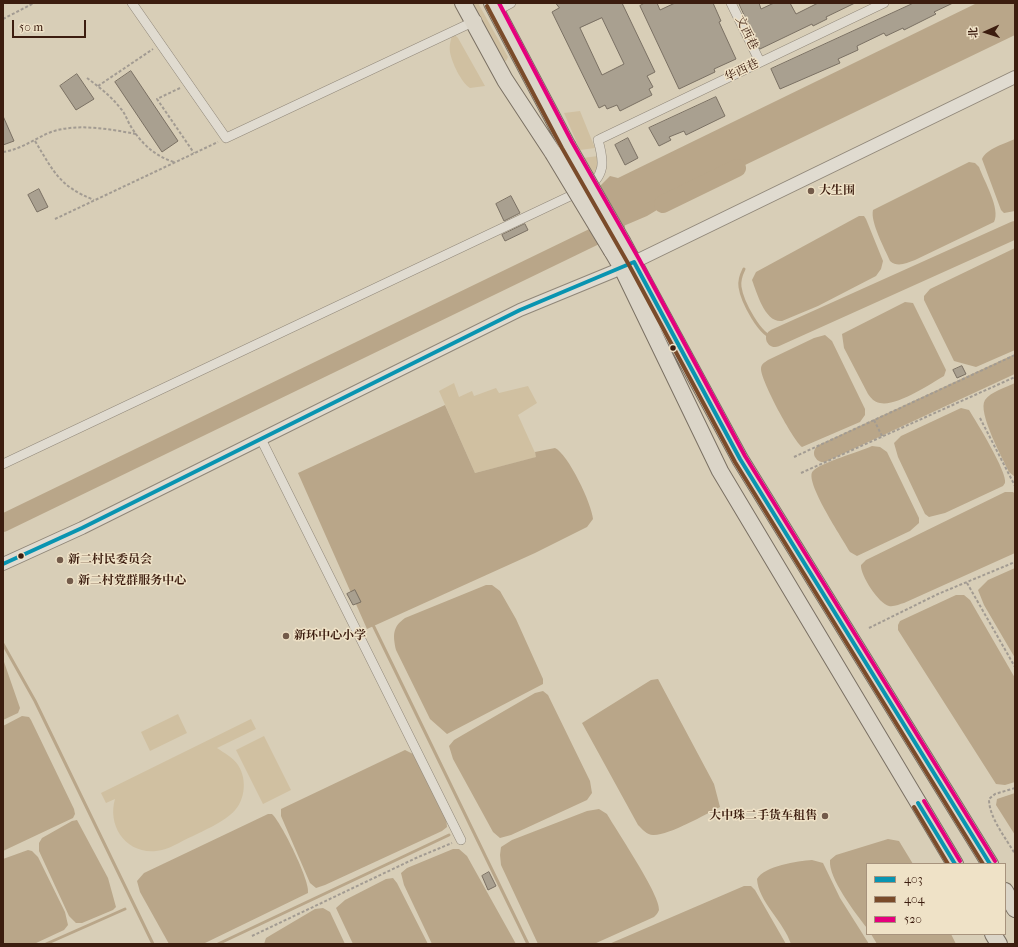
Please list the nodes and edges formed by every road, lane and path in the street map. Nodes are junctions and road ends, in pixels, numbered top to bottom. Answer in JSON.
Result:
{"nodes":[{"id":1,"x":34,"y":3,"type":"edge"},
{"id":2,"x":132,"y":3,"type":"edge"},
{"id":3,"x":463,"y":3,"type":"edge"},
{"id":4,"x":511,"y":3,"type":"edge"},
{"id":5,"x":731,"y":3,"type":"edge"},
{"id":6,"x":884,"y":3,"type":"edge"},
{"id":7,"x":494,"y":7,"type":"edge"},
{"id":8,"x":3,"y":18,"type":"edge"},
{"id":9,"x":478,"y":20,"type":"dead end"},
{"id":10,"x":160,"y":44,"type":"junction"},
{"id":11,"x":760,"y":62,"type":"junction"},
{"id":12,"x":1015,"y":77,"type":"edge"},
{"id":13,"x":86,"y":78,"type":"dead end"},
{"id":14,"x":188,"y":84,"type":"junction"},
{"id":15,"x":98,"y":86,"type":"junction"},
{"id":16,"x":136,"y":134,"type":"junction"},
{"id":17,"x":226,"y":138,"type":"junction"},
{"id":18,"x":35,"y":141,"type":"junction"},
{"id":19,"x":3,"y":152,"type":"edge"},
{"id":20,"x":194,"y":153,"type":"junction"},
{"id":21,"x":175,"y":162,"type":"junction"},
{"id":22,"x":94,"y":200,"type":"junction"},
{"id":23,"x":55,"y":219,"type":"dead end"},
{"id":24,"x":618,"y":247,"type":"junction"},
{"id":25,"x":628,"y":265,"type":"junction"},
{"id":26,"x":1015,"y":356,"type":"edge"},
{"id":27,"x":1015,"y":376,"type":"edge"},
{"id":28,"x":980,"y":418,"type":"dead end"},
{"id":29,"x":874,"y":420,"type":"junction"},
{"id":30,"x":883,"y":438,"type":"junction"},
{"id":31,"x":261,"y":439,"type":"junction"},
{"id":32,"x":794,"y":457,"type":"dead end"},
{"id":33,"x":3,"y":464,"type":"edge"},
{"id":34,"x":801,"y":473,"type":"dead end"},
{"id":35,"x":1015,"y":486,"type":"edge"},
{"id":36,"x":1015,"y":562,"type":"edge"},
{"id":37,"x":3,"y":564,"type":"edge"},
{"id":38,"x":967,"y":582,"type":"junction"},
{"id":39,"x":869,"y":628,"type":"dead end"},
{"id":40,"x":1015,"y":667,"type":"edge"},
{"id":41,"x":1015,"y":788,"type":"edge"},
{"id":42,"x":461,"y":840,"type":"joint"},
{"id":43,"x":1015,"y":854,"type":"edge"},
{"id":44,"x":954,"y":863,"type":"edge"},
{"id":45,"x":989,"y":863,"type":"edge"},
{"id":46,"x":1006,"y":893,"type":"edge"},
{"id":47,"x":1015,"y":910,"type":"edge"},
{"id":48,"x":994,"y":935,"type":"edge"},
{"id":49,"x":252,"y":936,"type":"dead end"},
{"id":50,"x":999,"y":944,"type":"edge"}],
"edges":[{"from":1,"to":8,"type":"path"},
{"from":2,"to":10,"type":"street"},
{"from":3,"to":24,"type":"highway","bridge":true},
{"from":4,"to":7,"type":"street"},
{"from":5,"to":11,"type":"street","name":"文西巷"},
{"from":6,"to":11,"type":"street","name":"华西巷"},
{"from":7,"to":24,"type":"highway","bridge":true},
{"from":9,"to":17,"type":"street"},
{"from":10,"to":14,"type":"street"},
{"from":10,"to":15,"type":"path"},
{"from":11,"to":33,"type":"street","name":"华西巷"},
{"from":12,"to":25,"type":"street"},
{"from":13,"to":15,"type":"path"},
{"from":14,"to":17,"type":"street"},
{"from":14,"to":20,"type":"path"},
{"from":15,"to":16,"type":"path"},
{"from":16,"to":18,"type":"path"},
{"from":16,"to":21,"type":"path"},
{"from":17,"to":20,"type":"path"},
{"from":18,"to":19,"type":"path"},
{"from":18,"to":22,"type":"path"},
{"from":20,"to":21,"type":"path"},
{"from":21,"to":22,"type":"path"},
{"from":22,"to":23,"type":"path"},
{"from":24,"to":25,"type":"highway"},
{"from":25,"to":31,"type":"street"},
{"from":25,"to":44,"type":"highway"},
{"from":25,"to":45,"type":"highway"},
{"from":26,"to":29,"type":"path"},
{"from":27,"to":30,"type":"path"},
{"from":28,"to":35,"type":"path"},
{"from":29,"to":30,"type":"path"},
{"from":29,"to":32,"type":"path"},
{"from":30,"to":34,"type":"path"},
{"from":31,"to":37,"type":"street"},
{"from":31,"to":42,"type":"street"},
{"from":36,"to":38,"type":"path"},
{"from":38,"to":39,"type":"path"},
{"from":38,"to":40,"type":"path"},
{"from":41,"to":43,"type":"path"},
{"from":42,"to":49,"type":"path"},
{"from":46,"to":47,"type":"highway"},
{"from":48,"to":50,"type":"highway"}]}
